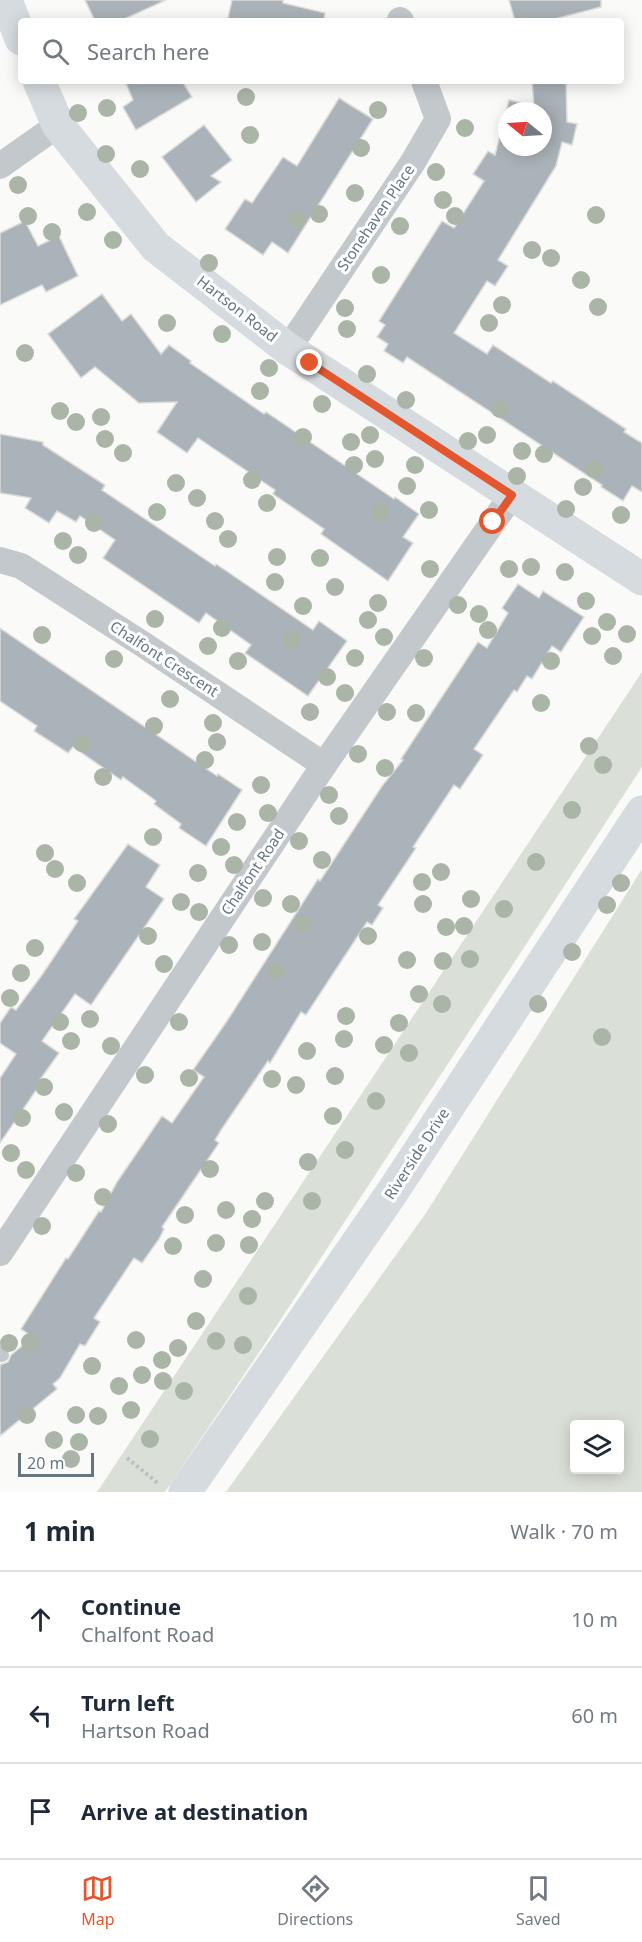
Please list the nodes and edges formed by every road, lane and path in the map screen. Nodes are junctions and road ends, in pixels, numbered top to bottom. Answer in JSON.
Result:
{"nodes":[{"id":1,"x":6,"y":0,"type":"edge"},
{"id":2,"x":18,"y":32,"type":"edge"},
{"id":3,"x":40,"y":84,"type":"edge"},
{"id":4,"x":425,"y":84,"type":"edge"},
{"id":5,"x":58,"y":125,"type":"junction"},
{"id":6,"x":0,"y":166,"type":"edge"},
{"id":7,"x":288,"y":349,"type":"junction"},
{"id":8,"x":512,"y":495,"type":"junction"},
{"id":9,"x":0,"y":560,"type":"edge"},
{"id":10,"x":642,"y":579,"type":"edge"},
{"id":11,"x":324,"y":765,"type":"junction"},
{"id":12,"x":642,"y":812,"type":"edge"},
{"id":13,"x":0,"y":1253,"type":"edge"},
{"id":14,"x":127,"y":1458,"type":"dead end"},
{"id":15,"x":172,"y":1489,"type":"edge"}],
"edges":[{"from":1,"to":2,"type":"street"},
{"from":3,"to":5,"type":"street","name":"Hartson Road"},
{"from":4,"to":7,"type":"street","name":"Stonehaven Place"},
{"from":5,"to":6,"type":"street"},
{"from":5,"to":7,"type":"street","name":"Hartson Road"},
{"from":7,"to":8,"type":"street","name":"Hartson Road"},
{"from":8,"to":10,"type":"street","name":"Hartson Road"},
{"from":8,"to":11,"type":"street","name":"Chalfont Road"},
{"from":9,"to":11,"type":"street","name":"Chalfont Crescent"},
{"from":11,"to":13,"type":"street","name":"Chalfont Road"},
{"from":12,"to":15,"type":"street","name":"Riverside Drive"},
{"from":14,"to":15,"type":"path"}]}
